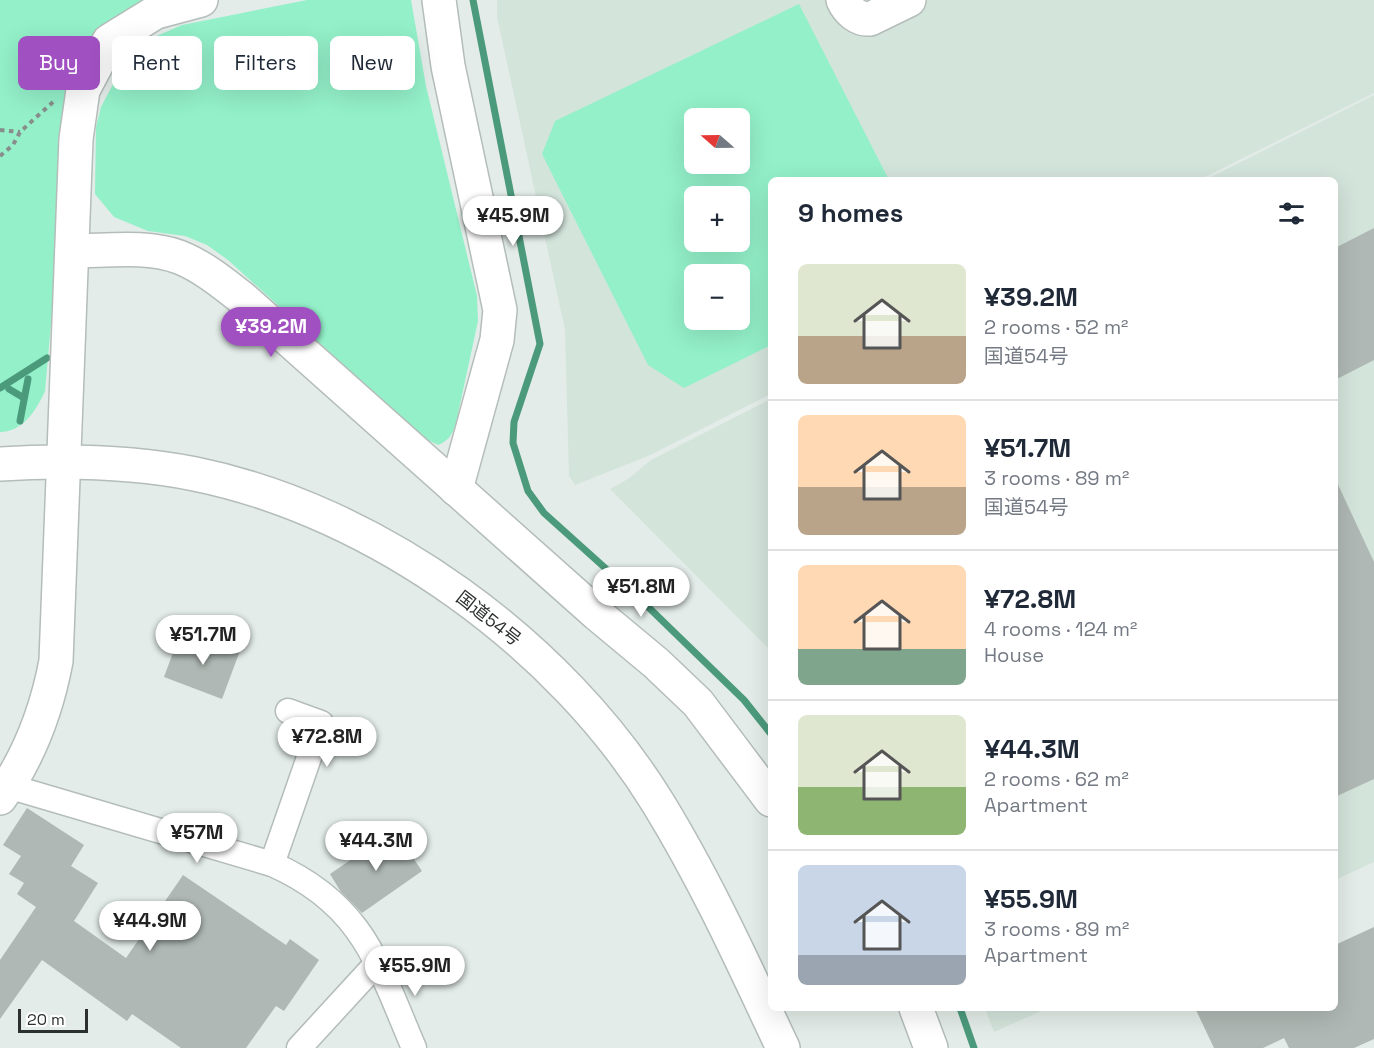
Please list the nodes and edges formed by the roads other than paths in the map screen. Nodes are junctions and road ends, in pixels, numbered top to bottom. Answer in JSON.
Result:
{"nodes":[{"id":1,"x":201,"y":0,"type":"edge"},
{"id":2,"x":439,"y":0,"type":"edge"},
{"id":3,"x":843,"y":0,"type":"edge"},
{"id":4,"x":909,"y":0,"type":"edge"},
{"id":5,"x":72,"y":251,"type":"junction"},
{"id":6,"x":65,"y":460,"type":"junction"},
{"id":7,"x":0,"y":464,"type":"edge"},
{"id":8,"x":456,"y":489,"type":"junction"},
{"id":9,"x":288,"y":711,"type":"dead end"},
{"id":10,"x":3,"y":788,"type":"edge"},
{"id":11,"x":768,"y":796,"type":"edge"},
{"id":12,"x":272,"y":864,"type":"junction"},
{"id":13,"x":378,"y":962,"type":"junction"},
{"id":14,"x":917,"y":1011,"type":"edge"},
{"id":15,"x":299,"y":1048,"type":"edge"},
{"id":16,"x":414,"y":1048,"type":"edge"},
{"id":17,"x":783,"y":1048,"type":"edge"},
{"id":18,"x":931,"y":1048,"type":"edge"}],
"edges":[{"from":1,"to":5,"type":"main road"},
{"from":2,"to":8,"type":"main road"},
{"from":3,"to":4,"type":"main road"},
{"from":5,"to":6,"type":"main road"},
{"from":5,"to":8,"type":"main road"},
{"from":6,"to":7,"type":"main road","name":"国道54号"},
{"from":6,"to":10,"type":"main road"},
{"from":6,"to":17,"type":"main road","name":"国道54号"},
{"from":8,"to":11,"type":"main road"},
{"from":9,"to":12,"type":"street"},
{"from":10,"to":12,"type":"street"},
{"from":12,"to":13,"type":"street"},
{"from":13,"to":15,"type":"street"},
{"from":13,"to":16,"type":"street"},
{"from":14,"to":18,"type":"main road"}]}
